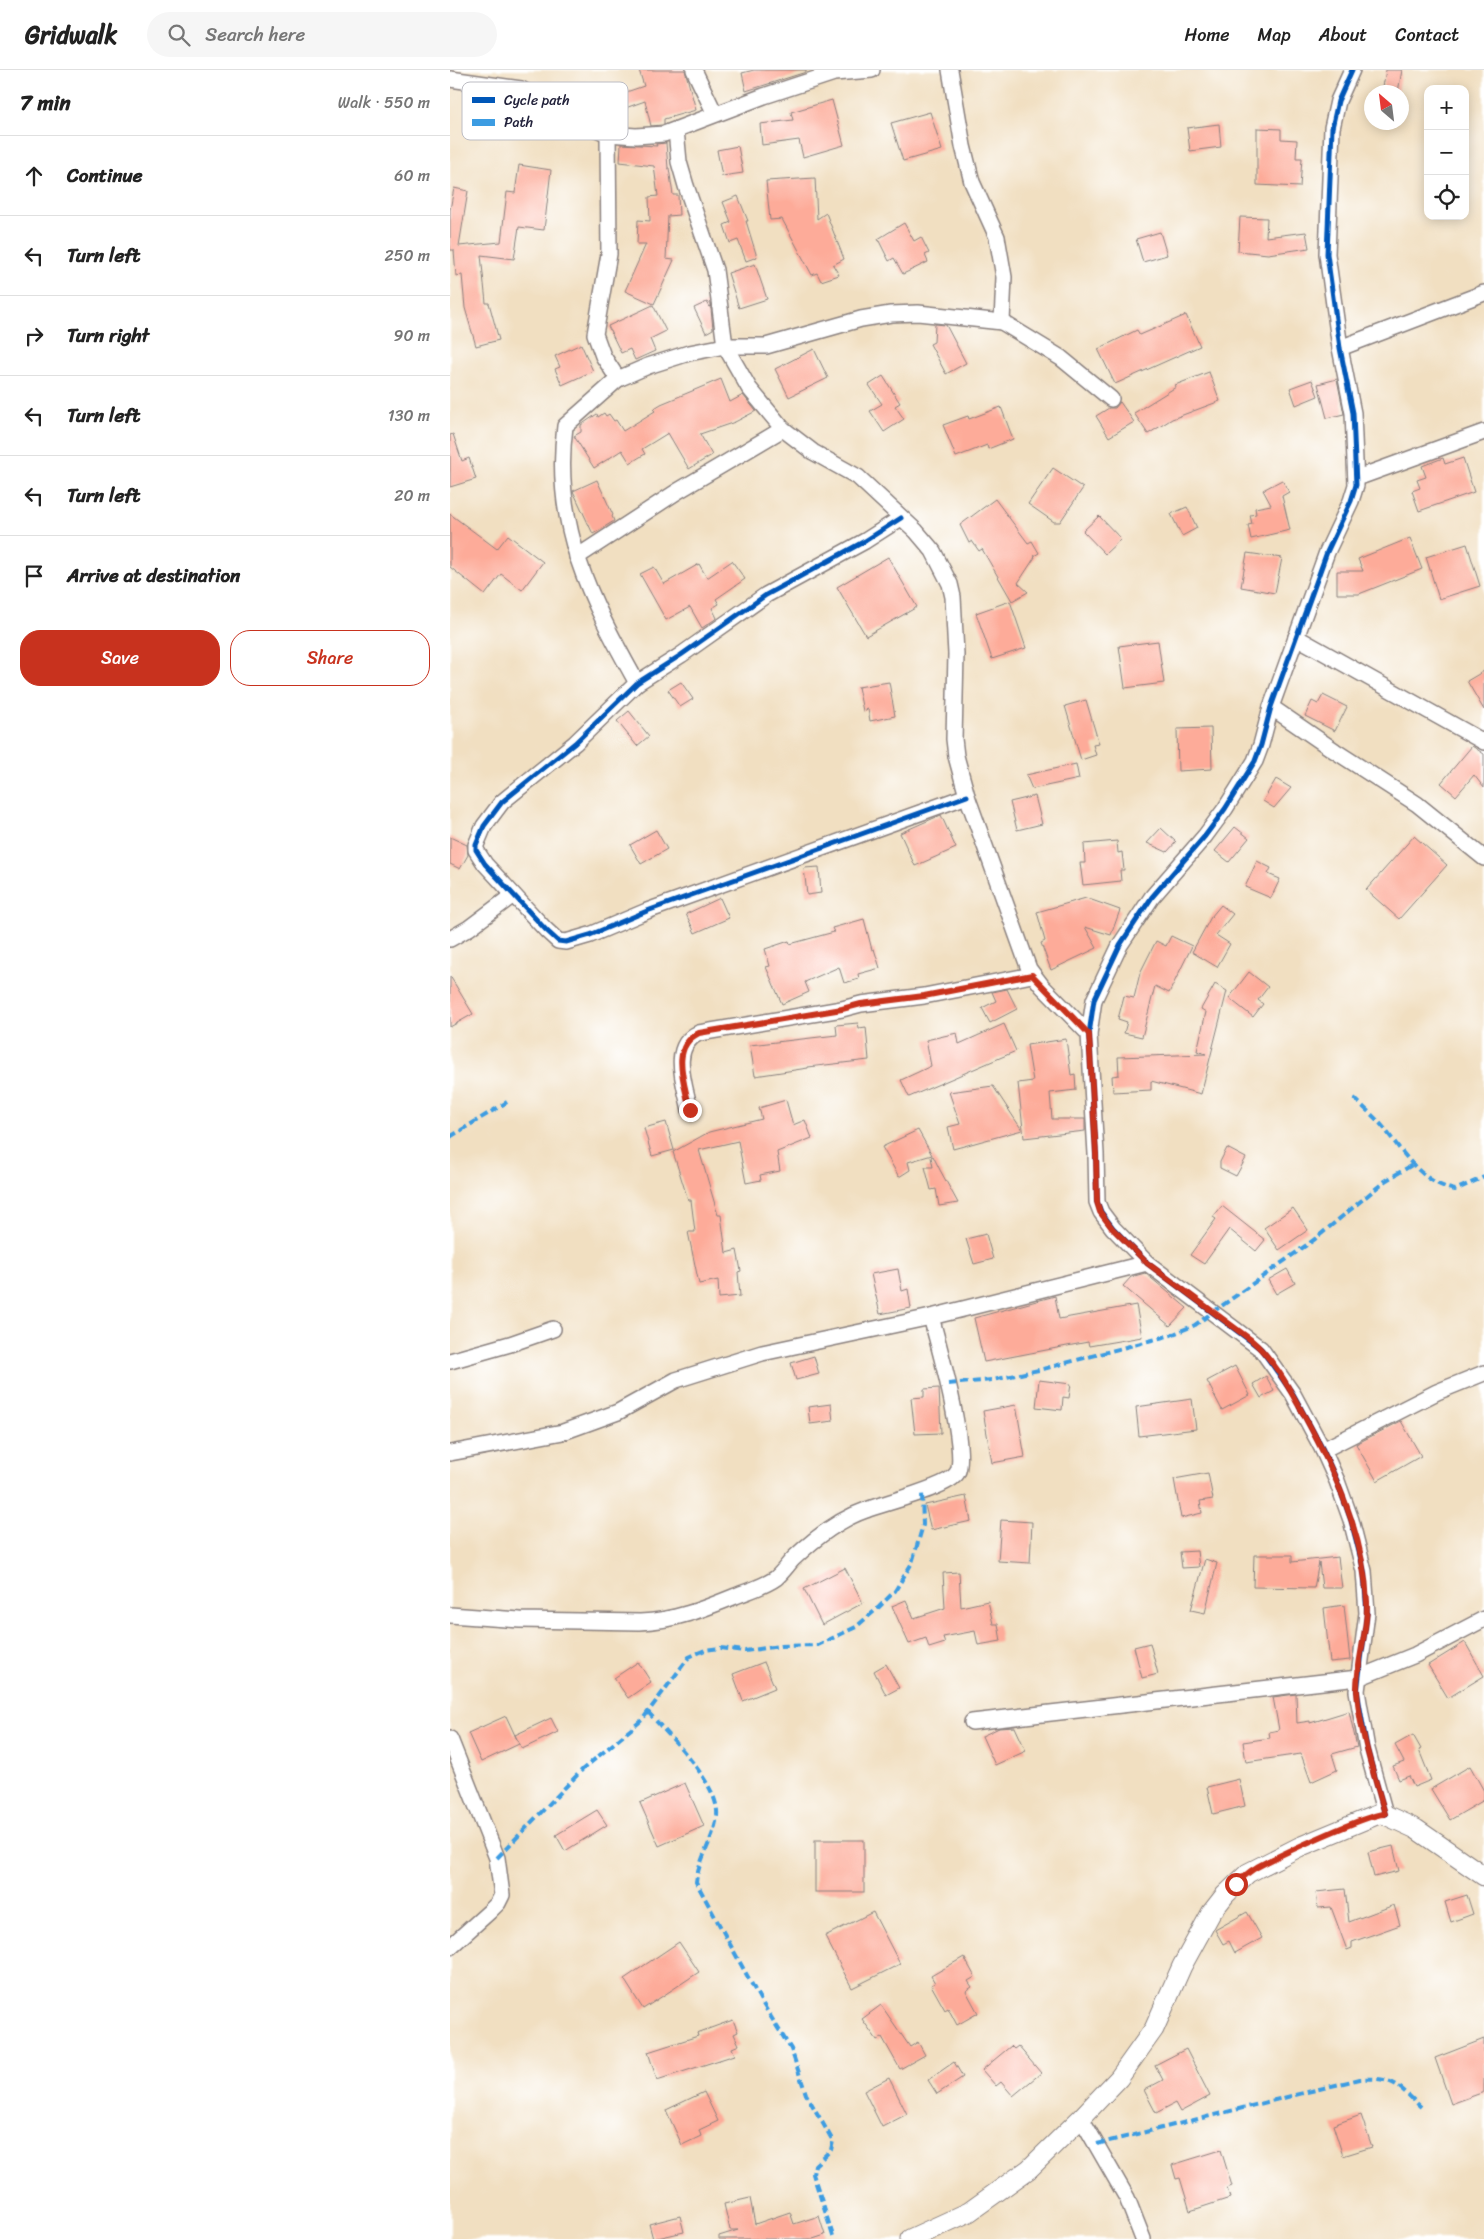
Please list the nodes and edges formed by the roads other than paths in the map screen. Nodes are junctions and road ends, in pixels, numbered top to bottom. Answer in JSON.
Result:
{"nodes":[{"id":1,"x":694,"y":70,"type":"edge"},
{"id":2,"x":872,"y":70,"type":"edge"},
{"id":3,"x":950,"y":70,"type":"edge"},
{"id":4,"x":1352,"y":70,"type":"edge"},
{"id":5,"x":450,"y":79,"type":"edge"},
{"id":6,"x":471,"y":82,"type":"edge"},
{"id":7,"x":716,"y":114,"type":"junction"},
{"id":8,"x":676,"y":130,"type":"junction"},
{"id":9,"x":628,"y":135,"type":"edge"},
{"id":10,"x":608,"y":140,"type":"edge"},
{"id":11,"x":1484,"y":293,"type":"edge"},
{"id":12,"x":1002,"y":322,"type":"junction"},
{"id":13,"x":725,"y":346,"type":"junction"},
{"id":14,"x":1340,"y":348,"type":"junction"},
{"id":15,"x":618,"y":379,"type":"junction"},
{"id":16,"x":1111,"y":399,"type":"dead end"},
{"id":17,"x":783,"y":429,"type":"junction"},
{"id":18,"x":1484,"y":432,"type":"edge"},
{"id":19,"x":1357,"y":478,"type":"junction"},
{"id":20,"x":901,"y":518,"type":"junction"},
{"id":21,"x":577,"y":557,"type":"junction"},
{"id":22,"x":1296,"y":637,"type":"junction"},
{"id":23,"x":637,"y":683,"type":"junction"},
{"id":24,"x":1271,"y":707,"type":"junction"},
{"id":25,"x":1484,"y":742,"type":"edge"},
{"id":26,"x":967,"y":796,"type":"junction"},
{"id":27,"x":1484,"y":858,"type":"edge"},
{"id":28,"x":513,"y":894,"type":"junction"},
{"id":29,"x":450,"y":939,"type":"edge"},
{"id":30,"x":1032,"y":975,"type":"junction"},
{"id":31,"x":1089,"y":1034,"type":"junction"},
{"id":32,"x":690,"y":1110,"type":"dead end"},
{"id":33,"x":1147,"y":1263,"type":"junction"},
{"id":34,"x":931,"y":1317,"type":"junction"},
{"id":35,"x":553,"y":1329,"type":"dead end"},
{"id":36,"x":450,"y":1361,"type":"edge"},
{"id":37,"x":1484,"y":1373,"type":"edge"},
{"id":38,"x":1323,"y":1450,"type":"junction"},
{"id":39,"x":450,"y":1453,"type":"edge"},
{"id":40,"x":450,"y":1615,"type":"edge"},
{"id":41,"x":1484,"y":1620,"type":"edge"},
{"id":42,"x":1358,"y":1678,"type":"junction"},
{"id":43,"x":972,"y":1722,"type":"dead end"},
{"id":44,"x":450,"y":1739,"type":"edge"},
{"id":45,"x":1385,"y":1814,"type":"junction"},
{"id":46,"x":1484,"y":1876,"type":"edge"},
{"id":47,"x":450,"y":1948,"type":"edge"},
{"id":48,"x":1081,"y":2118,"type":"junction"},
{"id":49,"x":910,"y":2239,"type":"edge"},
{"id":50,"x":1143,"y":2239,"type":"edge"}],
"edges":[{"from":1,"to":7,"type":"street"},
{"from":2,"to":7,"type":"street"},
{"from":3,"to":12,"type":"street"},
{"from":4,"to":14,"type":"street"},
{"from":5,"to":6,"type":"street"},
{"from":7,"to":8,"type":"street"},
{"from":8,"to":9,"type":"street"},
{"from":8,"to":13,"type":"street"},
{"from":10,"to":15,"type":"street"},
{"from":11,"to":14,"type":"street"},
{"from":12,"to":13,"type":"street"},
{"from":12,"to":16,"type":"street"},
{"from":13,"to":15,"type":"street"},
{"from":13,"to":17,"type":"street"},
{"from":14,"to":19,"type":"street"},
{"from":15,"to":21,"type":"street"},
{"from":17,"to":20,"type":"street"},
{"from":17,"to":21,"type":"street"},
{"from":18,"to":19,"type":"street"},
{"from":19,"to":22,"type":"street"},
{"from":20,"to":23,"type":"street"},
{"from":20,"to":26,"type":"street"},
{"from":21,"to":23,"type":"street"},
{"from":22,"to":24,"type":"street"},
{"from":22,"to":25,"type":"street"},
{"from":23,"to":28,"type":"street"},
{"from":24,"to":27,"type":"street"},
{"from":24,"to":31,"type":"street"},
{"from":26,"to":28,"type":"street"},
{"from":26,"to":30,"type":"street"},
{"from":28,"to":29,"type":"street"},
{"from":30,"to":31,"type":"street"},
{"from":30,"to":32,"type":"street"},
{"from":31,"to":33,"type":"street"},
{"from":33,"to":34,"type":"street"},
{"from":33,"to":38,"type":"street"},
{"from":34,"to":39,"type":"street"},
{"from":34,"to":40,"type":"street"},
{"from":35,"to":36,"type":"street"},
{"from":37,"to":38,"type":"street"},
{"from":38,"to":42,"type":"street"},
{"from":41,"to":42,"type":"street"},
{"from":42,"to":43,"type":"street"},
{"from":42,"to":45,"type":"street"},
{"from":44,"to":47,"type":"street"},
{"from":45,"to":46,"type":"street"},
{"from":45,"to":48,"type":"street"},
{"from":48,"to":49,"type":"street"},
{"from":48,"to":50,"type":"street"}]}
